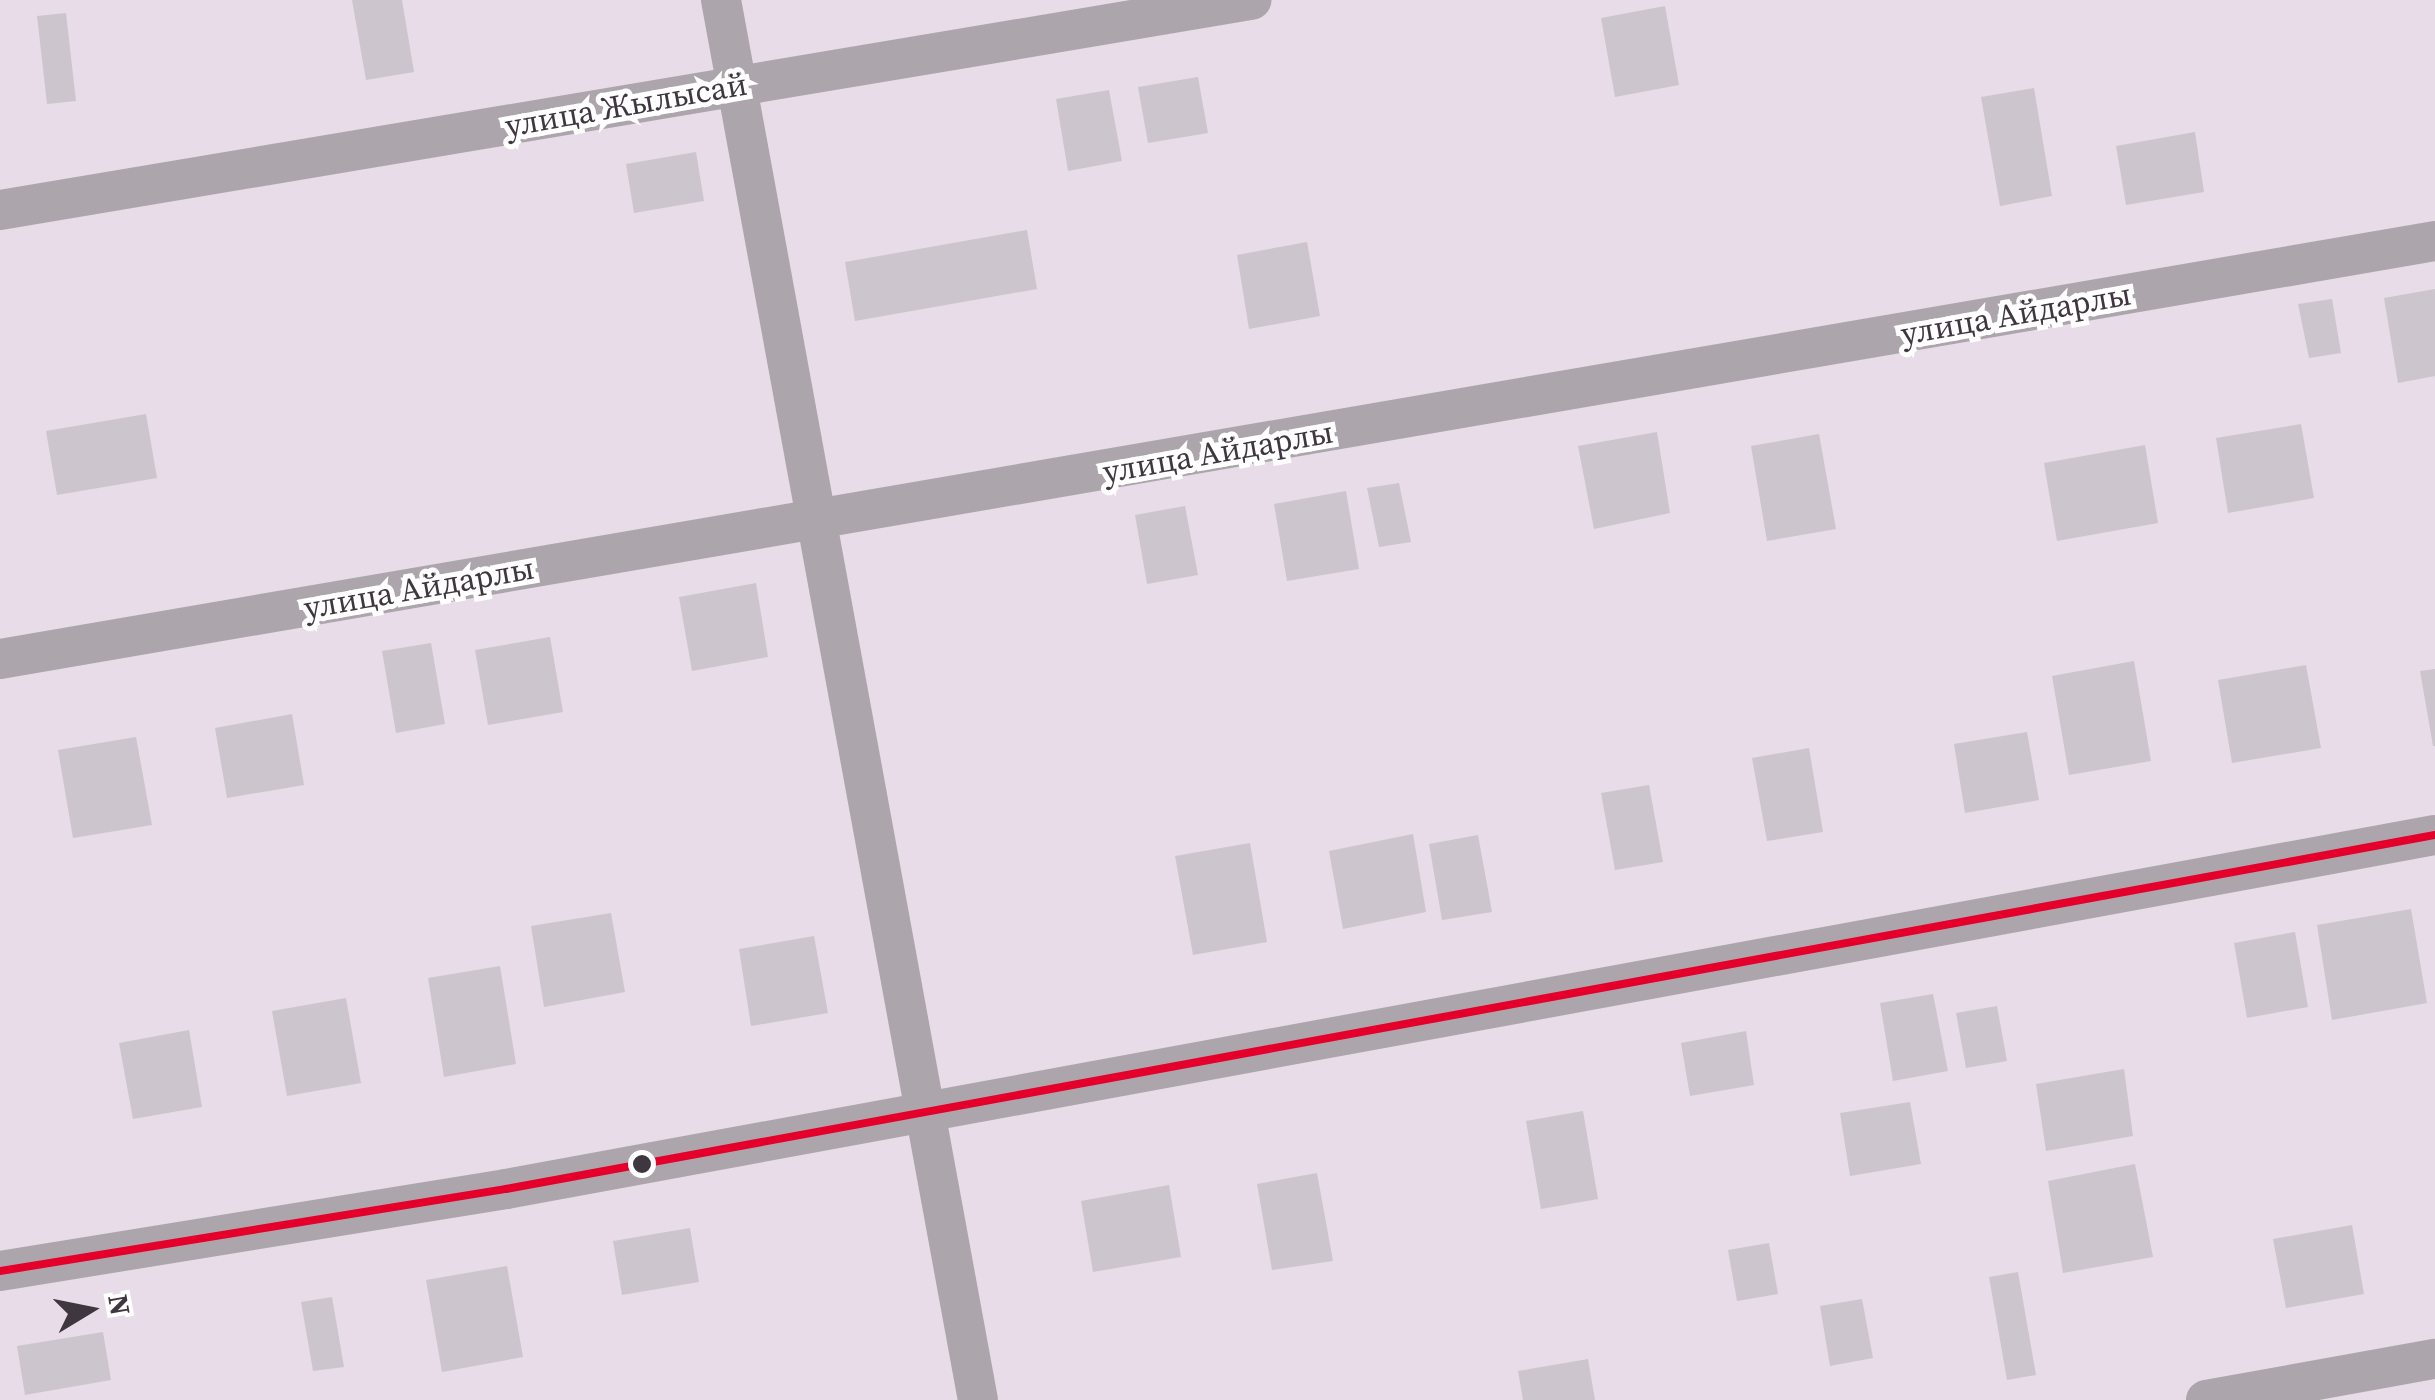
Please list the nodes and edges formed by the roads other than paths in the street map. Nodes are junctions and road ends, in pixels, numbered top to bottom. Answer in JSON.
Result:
{"nodes":[{"id":1,"x":721,"y":0,"type":"edge"},
{"id":2,"x":1251,"y":0,"type":"edge"},
{"id":3,"x":737,"y":87,"type":"junction"},
{"id":4,"x":0,"y":210,"type":"edge"},
{"id":5,"x":2435,"y":241,"type":"edge"},
{"id":6,"x":816,"y":522,"type":"junction"},
{"id":7,"x":0,"y":659,"type":"edge"},
{"id":8,"x":2435,"y":835,"type":"edge"},
{"id":9,"x":925,"y":1112,"type":"junction"},
{"id":10,"x":0,"y":1270,"type":"edge"},
{"id":11,"x":2435,"y":1358,"type":"edge"},
{"id":12,"x":978,"y":1400,"type":"edge"},
{"id":13,"x":2206,"y":1400,"type":"edge"}],
"edges":[{"from":1,"to":3,"type":"street"},
{"from":2,"to":3,"type":"street","name":"улица Жылысай"},
{"from":3,"to":4,"type":"street","name":"улица Жылысай"},
{"from":3,"to":6,"type":"street"},
{"from":5,"to":6,"type":"street","name":"улица Айдарлы"},
{"from":6,"to":7,"type":"street","name":"улица Айдарлы"},
{"from":6,"to":9,"type":"street"},
{"from":8,"to":9,"type":"street"},
{"from":9,"to":10,"type":"street"},
{"from":9,"to":12,"type":"street"},
{"from":11,"to":13,"type":"street"}]}
